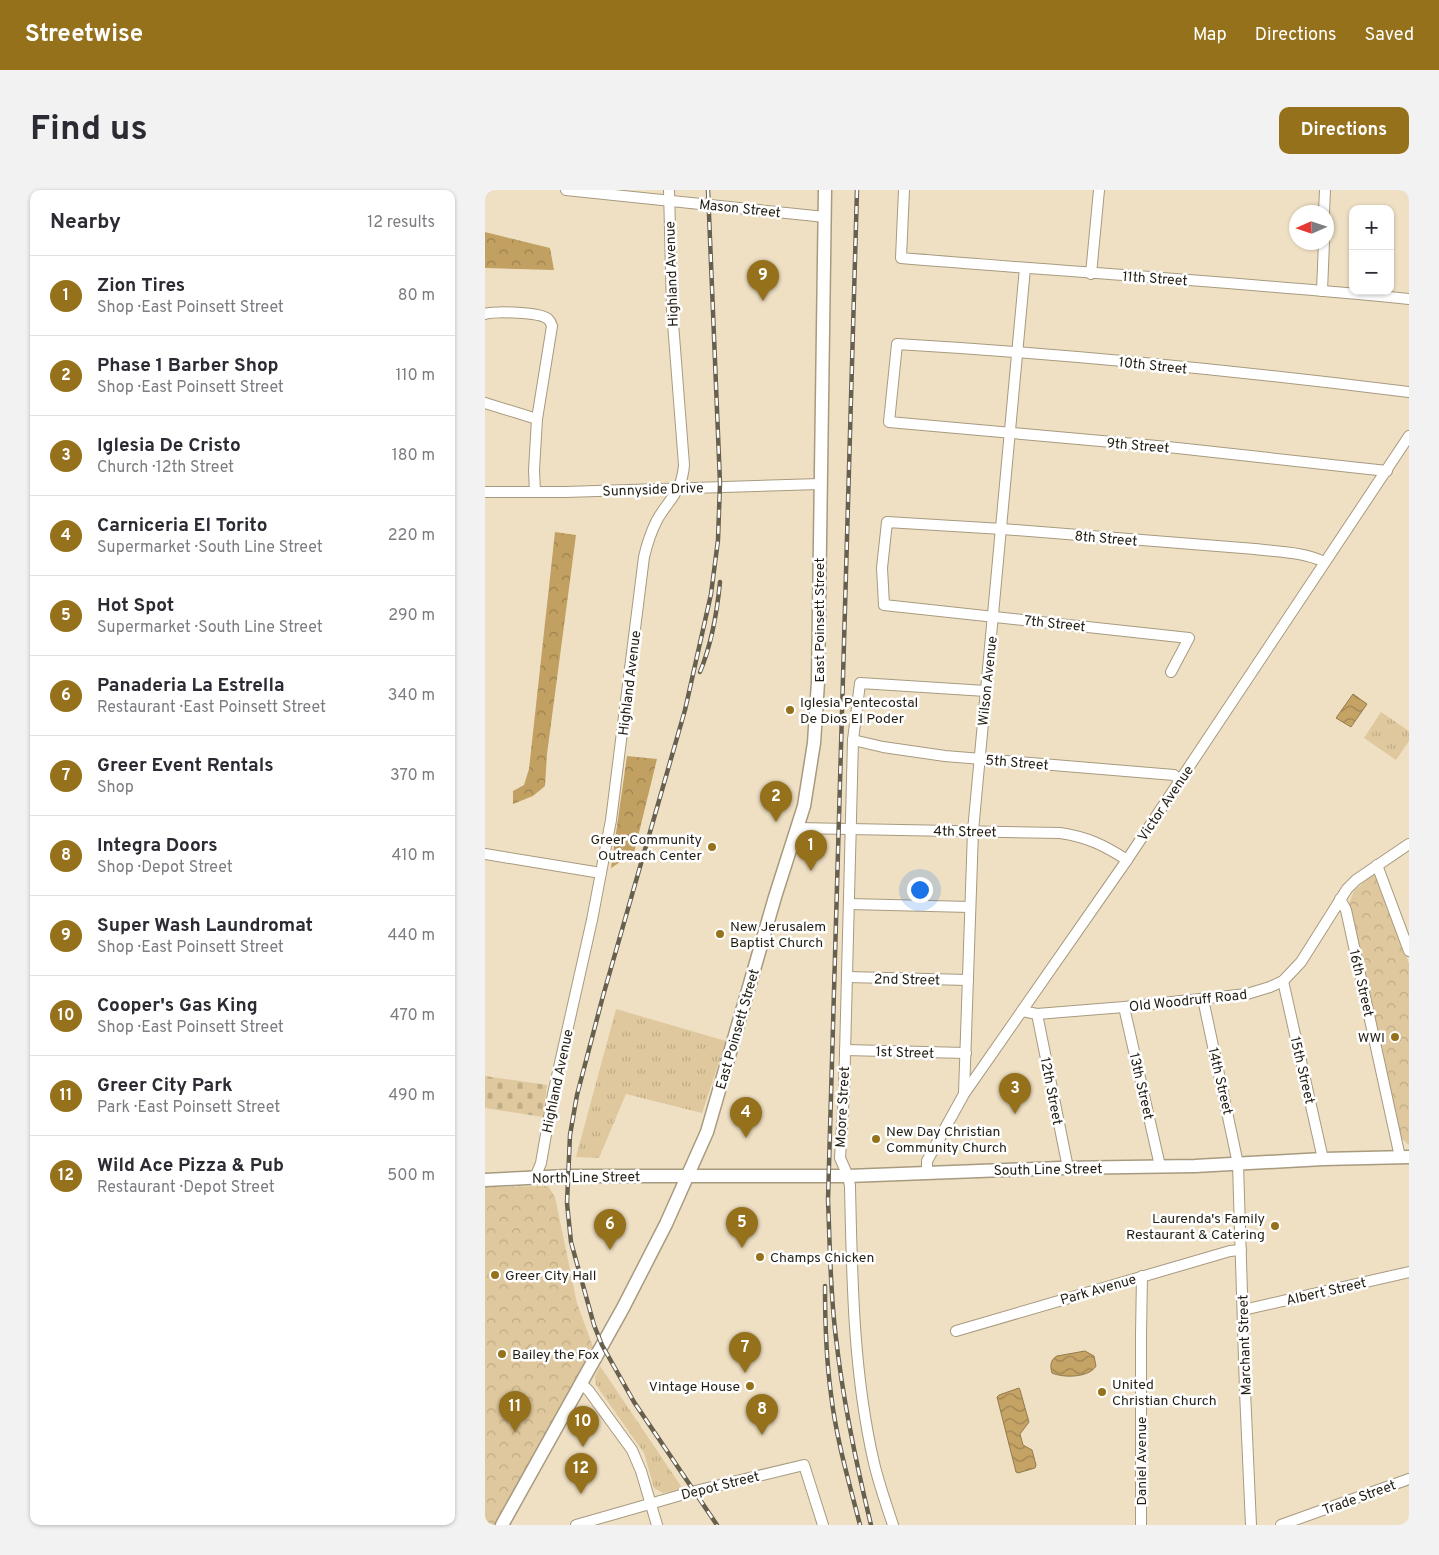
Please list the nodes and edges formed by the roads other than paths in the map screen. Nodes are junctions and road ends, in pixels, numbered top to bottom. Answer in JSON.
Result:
{"nodes":[{"id":1,"x":566,"y":190,"type":"edge"},
{"id":2,"x":825,"y":190,"type":"edge"},
{"id":3,"x":904,"y":190,"type":"edge"},
{"id":4,"x":1099,"y":190,"type":"edge"},
{"id":5,"x":1325,"y":190,"type":"edge"},
{"id":6,"x":669,"y":195,"type":"edge"},
{"id":7,"x":1325,"y":205,"type":"edge"},
{"id":8,"x":825,"y":217,"type":"junction"},
{"id":9,"x":1324,"y":250,"type":"edge"},
{"id":10,"x":1025,"y":268,"type":"junction"},
{"id":11,"x":1091,"y":274,"type":"junction"},
{"id":12,"x":1322,"y":291,"type":"junction"},
{"id":13,"x":1409,"y":299,"type":"edge"},
{"id":14,"x":485,"y":314,"type":"edge"},
{"id":15,"x":1018,"y":351,"type":"junction"},
{"id":16,"x":1409,"y":392,"type":"edge"},
{"id":17,"x":485,"y":403,"type":"edge"},
{"id":18,"x":537,"y":418,"type":"junction"},
{"id":19,"x":889,"y":422,"type":"joint"},
{"id":20,"x":1010,"y":433,"type":"junction"},
{"id":21,"x":1409,"y":436,"type":"edge"},
{"id":22,"x":1387,"y":471,"type":"junction"},
{"id":23,"x":820,"y":484,"type":"junction"},
{"id":24,"x":679,"y":488,"type":"junction"},
{"id":25,"x":485,"y":492,"type":"edge"},
{"id":26,"x":535,"y":492,"type":"junction"},
{"id":27,"x":1002,"y":529,"type":"junction"},
{"id":28,"x":1324,"y":562,"type":"junction"},
{"id":29,"x":884,"y":605,"type":"joint"},
{"id":30,"x":993,"y":616,"type":"junction"},
{"id":31,"x":1171,"y":672,"type":"dead end"},
{"id":32,"x":986,"y":691,"type":"junction"},
{"id":33,"x":853,"y":740,"type":"junction"},
{"id":34,"x":979,"y":758,"type":"junction"},
{"id":35,"x":1181,"y":781,"type":"junction"},
{"id":36,"x":797,"y":828,"type":"junction"},
{"id":37,"x":851,"y":829,"type":"junction"},
{"id":38,"x":973,"y":831,"type":"junction"},
{"id":39,"x":1409,"y":844,"type":"edge"},
{"id":40,"x":485,"y":854,"type":"edge"},
{"id":41,"x":1127,"y":860,"type":"junction"},
{"id":42,"x":1377,"y":865,"type":"junction"},
{"id":43,"x":601,"y":873,"type":"junction"},
{"id":44,"x":1340,"y":899,"type":"junction"},
{"id":45,"x":849,"y":904,"type":"junction"},
{"id":46,"x":970,"y":907,"type":"junction"},
{"id":47,"x":1409,"y":951,"type":"edge"},
{"id":48,"x":847,"y":978,"type":"junction"},
{"id":49,"x":968,"y":980,"type":"junction"},
{"id":50,"x":1283,"y":980,"type":"junction"},
{"id":51,"x":1203,"y":999,"type":"junction"},
{"id":52,"x":1124,"y":1006,"type":"junction"},
{"id":53,"x":1022,"y":1011,"type":"junction"},
{"id":54,"x":1037,"y":1014,"type":"junction"},
{"id":55,"x":845,"y":1050,"type":"junction"},
{"id":56,"x":966,"y":1054,"type":"junction"},
{"id":57,"x":964,"y":1094,"type":"junction"},
{"id":58,"x":1405,"y":1157,"type":"edge"},
{"id":59,"x":1323,"y":1159,"type":"junction"},
{"id":60,"x":1238,"y":1164,"type":"junction"},
{"id":61,"x":1160,"y":1166,"type":"junction"},
{"id":62,"x":1068,"y":1168,"type":"junction"},
{"id":63,"x":927,"y":1172,"type":"junction"},
{"id":64,"x":848,"y":1176,"type":"junction"},
{"id":65,"x":687,"y":1177,"type":"junction"},
{"id":66,"x":535,"y":1178,"type":"junction"},
{"id":67,"x":485,"y":1180,"type":"edge"},
{"id":68,"x":1241,"y":1250,"type":"junction"},
{"id":69,"x":1409,"y":1272,"type":"edge"},
{"id":70,"x":1142,"y":1276,"type":"junction"},
{"id":71,"x":1243,"y":1310,"type":"junction"},
{"id":72,"x":956,"y":1331,"type":"dead end"},
{"id":73,"x":582,"y":1384,"type":"junction"},
{"id":74,"x":1409,"y":1479,"type":"edge"},
{"id":75,"x":650,"y":1503,"type":"junction"},
{"id":76,"x":502,"y":1525,"type":"edge"},
{"id":77,"x":576,"y":1525,"type":"edge"},
{"id":78,"x":657,"y":1525,"type":"edge"},
{"id":79,"x":823,"y":1525,"type":"edge"},
{"id":80,"x":893,"y":1525,"type":"edge"},
{"id":81,"x":1141,"y":1525,"type":"edge"},
{"id":82,"x":1251,"y":1525,"type":"edge"},
{"id":83,"x":1281,"y":1525,"type":"edge"}],
"edges":[{"from":1,"to":6,"type":"street","name":"Mason Street"},
{"from":2,"to":8,"type":"main road","name":"East Poinsett Street"},
{"from":3,"to":10,"type":"street","name":"11th Street"},
{"from":4,"to":11,"type":"street"},
{"from":5,"to":7,"type":"street"},
{"from":6,"to":8,"type":"street","name":"Mason Street"},
{"from":6,"to":24,"type":"street","name":"Highland Avenue"},
{"from":8,"to":23,"type":"main road","name":"East Poinsett Street"},
{"from":9,"to":12,"type":"street"},
{"from":10,"to":11,"type":"street","name":"11th Street"},
{"from":10,"to":15,"type":"street","name":"Wilson Avenue"},
{"from":11,"to":12,"type":"street","name":"11th Street"},
{"from":12,"to":13,"type":"street","name":"11th Street"},
{"from":14,"to":18,"type":"street"},
{"from":15,"to":16,"type":"street","name":"10th Street"},
{"from":15,"to":19,"type":"street","name":"10th Street"},
{"from":15,"to":20,"type":"street","name":"Wilson Avenue"},
{"from":17,"to":18,"type":"street"},
{"from":18,"to":26,"type":"street"},
{"from":19,"to":20,"type":"street","name":"9th Street"},
{"from":20,"to":22,"type":"street","name":"9th Street"},
{"from":20,"to":27,"type":"street","name":"Wilson Avenue"},
{"from":21,"to":22,"type":"street","name":"Victor Avenue"},
{"from":22,"to":28,"type":"street","name":"Victor Avenue"},
{"from":23,"to":24,"type":"street","name":"Sunnyside Drive"},
{"from":23,"to":36,"type":"main road","name":"East Poinsett Street"},
{"from":24,"to":26,"type":"street","name":"Sunnyside Drive"},
{"from":24,"to":43,"type":"street","name":"Highland Avenue"},
{"from":25,"to":26,"type":"street","name":"Sunnyside Drive"},
{"from":27,"to":28,"type":"street","name":"8th Street"},
{"from":27,"to":29,"type":"street","name":"8th Street"},
{"from":27,"to":30,"type":"street","name":"Wilson Avenue"},
{"from":28,"to":35,"type":"street","name":"Victor Avenue"},
{"from":29,"to":30,"type":"street","name":"7th Street"},
{"from":30,"to":31,"type":"street","name":"7th Street"},
{"from":30,"to":32,"type":"street","name":"Wilson Avenue"},
{"from":32,"to":33,"type":"street","name":"Moore Street"},
{"from":32,"to":34,"type":"street","name":"Wilson Avenue"},
{"from":33,"to":34,"type":"street","name":"5th Street"},
{"from":33,"to":37,"type":"street","name":"Moore Street"},
{"from":34,"to":35,"type":"street","name":"5th Street"},
{"from":34,"to":38,"type":"street","name":"Wilson Avenue"},
{"from":35,"to":41,"type":"street","name":"Victor Avenue"},
{"from":36,"to":37,"type":"street","name":"4th Street"},
{"from":36,"to":65,"type":"main road","name":"East Poinsett Street"},
{"from":37,"to":38,"type":"street","name":"4th Street"},
{"from":37,"to":45,"type":"street","name":"Moore Street"},
{"from":38,"to":41,"type":"street","name":"4th Street"},
{"from":38,"to":46,"type":"street","name":"Wilson Avenue"},
{"from":39,"to":42,"type":"street","name":"Old Woodruff Road"},
{"from":40,"to":43,"type":"street"},
{"from":41,"to":53,"type":"street","name":"Victor Avenue"},
{"from":42,"to":44,"type":"street","name":"Old Woodruff Road"},
{"from":42,"to":47,"type":"street"},
{"from":43,"to":66,"type":"street","name":"Highland Avenue"},
{"from":44,"to":50,"type":"street","name":"Old Woodruff Road"},
{"from":44,"to":58,"type":"street","name":"16th Street"},
{"from":45,"to":46,"type":"street"},
{"from":45,"to":48,"type":"street","name":"Moore Street"},
{"from":46,"to":49,"type":"street","name":"Wilson Avenue"},
{"from":48,"to":49,"type":"street","name":"2nd Street"},
{"from":48,"to":55,"type":"street","name":"Moore Street"},
{"from":49,"to":56,"type":"street","name":"Wilson Avenue"},
{"from":50,"to":51,"type":"street","name":"Old Woodruff Road"},
{"from":50,"to":59,"type":"street","name":"15th Street"},
{"from":51,"to":52,"type":"street","name":"Old Woodruff Road"},
{"from":51,"to":60,"type":"street","name":"14th Street"},
{"from":52,"to":54,"type":"street","name":"Old Woodruff Road"},
{"from":52,"to":61,"type":"street","name":"13th Street"},
{"from":53,"to":54,"type":"street","name":"Old Woodruff Road"},
{"from":53,"to":57,"type":"street","name":"Victor Avenue"},
{"from":54,"to":62,"type":"street","name":"12th Street"},
{"from":55,"to":56,"type":"street","name":"1st Street"},
{"from":55,"to":64,"type":"street","name":"Moore Street"},
{"from":56,"to":57,"type":"street","name":"Wilson Avenue"},
{"from":57,"to":63,"type":"street","name":"Victor Avenue"},
{"from":58,"to":59,"type":"main road","name":"South Line Street"},
{"from":59,"to":60,"type":"main road","name":"South Line Street"},
{"from":60,"to":61,"type":"main road","name":"South Line Street"},
{"from":60,"to":68,"type":"street","name":"Marchant Street"},
{"from":61,"to":62,"type":"main road","name":"South Line Street"},
{"from":62,"to":63,"type":"main road","name":"South Line Street"},
{"from":63,"to":64,"type":"main road","name":"South Line Street"},
{"from":64,"to":65,"type":"main road","name":"South Line Street"},
{"from":64,"to":80,"type":"street","name":"Moore Street"},
{"from":65,"to":66,"type":"main road","name":"North Line Street"},
{"from":65,"to":73,"type":"main road","name":"East Poinsett Street"},
{"from":66,"to":67,"type":"main road","name":"North Line Street"},
{"from":68,"to":70,"type":"street","name":"Park Avenue"},
{"from":68,"to":71,"type":"street","name":"Marchant Street"},
{"from":69,"to":71,"type":"street","name":"Albert Street"},
{"from":70,"to":72,"type":"street","name":"Park Avenue"},
{"from":70,"to":81,"type":"street","name":"Daniel Avenue"},
{"from":71,"to":82,"type":"street","name":"Marchant Street"},
{"from":73,"to":75,"type":"street"},
{"from":73,"to":76,"type":"main road","name":"East Poinsett Street"},
{"from":74,"to":83,"type":"street","name":"Trade Street"},
{"from":75,"to":77,"type":"street","name":"Depot Street"},
{"from":75,"to":78,"type":"street"},
{"from":75,"to":79,"type":"street","name":"Depot Street"}]}
